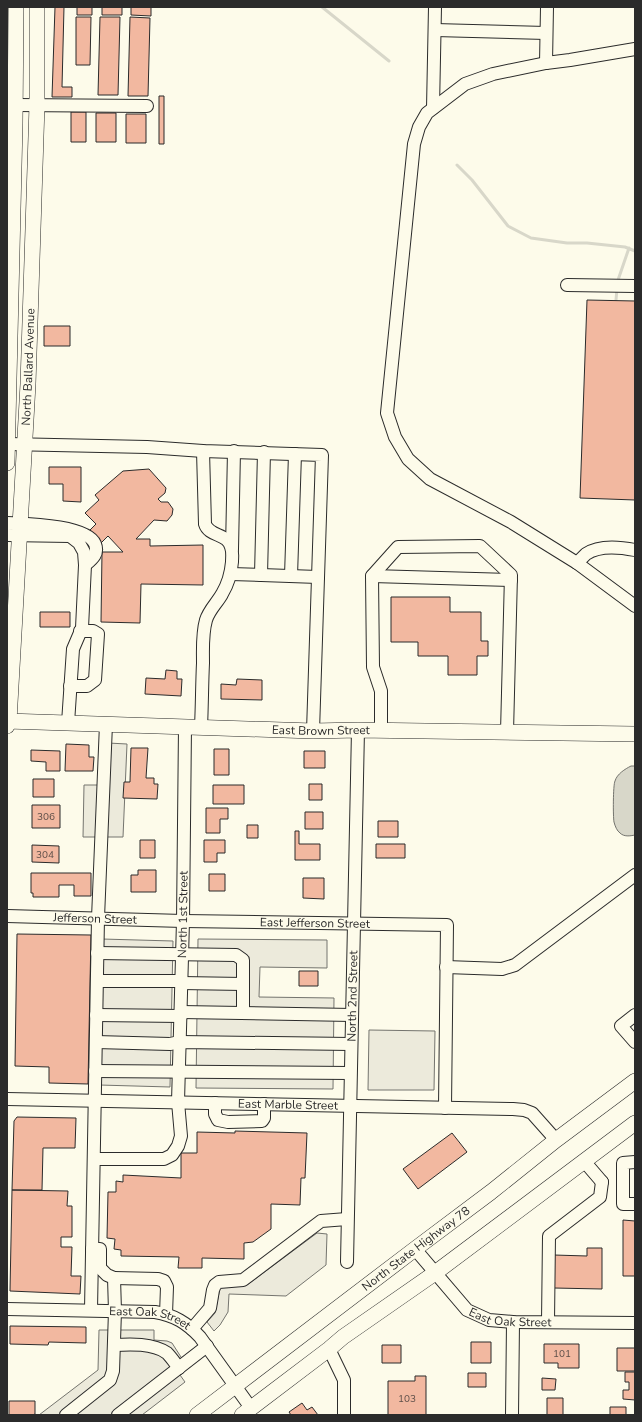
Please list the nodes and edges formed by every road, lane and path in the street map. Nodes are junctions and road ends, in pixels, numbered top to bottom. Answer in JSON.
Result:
{"nodes":[{"id":1,"x":16,"y":7,"type":"edge"},
{"id":2,"x":38,"y":7,"type":"edge"},
{"id":3,"x":435,"y":7,"type":"edge"},
{"id":4,"x":547,"y":7,"type":"edge"},
{"id":5,"x":435,"y":30,"type":"junction"},
{"id":6,"x":546,"y":33,"type":"junction"},
{"id":7,"x":635,"y":49,"type":"edge"},
{"id":8,"x":546,"y":63,"type":"junction"},
{"id":9,"x":15,"y":105,"type":"junction"},
{"id":10,"x":36,"y":105,"type":"junction"},
{"id":11,"x":147,"y":106,"type":"dead end"},
{"id":12,"x":433,"y":108,"type":"junction"},
{"id":13,"x":567,"y":285,"type":"dead end"},
{"id":14,"x":635,"y":286,"type":"edge"},
{"id":15,"x":8,"y":444,"type":"edge"},
{"id":16,"x":25,"y":444,"type":"junction"},
{"id":17,"x":203,"y":451,"type":"junction"},
{"id":18,"x":234,"y":452,"type":"junction"},
{"id":19,"x":264,"y":452,"type":"junction"},
{"id":20,"x":295,"y":454,"type":"junction"},
{"id":21,"x":7,"y":463,"type":"edge"},
{"id":22,"x":13,"y":529,"type":"edge"},
{"id":23,"x":232,"y":550,"type":"junction"},
{"id":24,"x":635,"y":550,"type":"edge"},
{"id":25,"x":577,"y":563,"type":"junction"},
{"id":26,"x":231,"y":574,"type":"junction"},
{"id":27,"x":261,"y":575,"type":"junction"},
{"id":28,"x":291,"y":576,"type":"junction"},
{"id":29,"x":372,"y":576,"type":"junction"},
{"id":30,"x":318,"y":577,"type":"junction"},
{"id":31,"x":511,"y":580,"type":"junction"},
{"id":32,"x":635,"y":606,"type":"edge"},
{"id":33,"x":80,"y":631,"type":"junction"},
{"id":34,"x":70,"y":686,"type":"junction"},
{"id":35,"x":8,"y":723,"type":"edge"},
{"id":36,"x":68,"y":723,"type":"junction"},
{"id":37,"x":106,"y":724,"type":"junction"},
{"id":38,"x":185,"y":726,"type":"junction"},
{"id":39,"x":201,"y":727,"type":"junction"},
{"id":40,"x":358,"y":730,"type":"junction"},
{"id":41,"x":381,"y":730,"type":"junction"},
{"id":42,"x":313,"y":731,"type":"junction"},
{"id":43,"x":507,"y":732,"type":"junction"},
{"id":44,"x":635,"y":734,"type":"edge"},
{"id":45,"x":635,"y":875,"type":"edge"},
{"id":46,"x":7,"y":916,"type":"edge"},
{"id":47,"x":98,"y":918,"type":"junction"},
{"id":48,"x":183,"y":921,"type":"junction"},
{"id":49,"x":354,"y":923,"type":"junction"},
{"id":50,"x":97,"y":953,"type":"junction"},
{"id":51,"x":182,"y":954,"type":"junction"},
{"id":52,"x":446,"y":967,"type":"junction"},
{"id":53,"x":97,"y":981,"type":"junction"},
{"id":54,"x":181,"y":982,"type":"junction"},
{"id":55,"x":243,"y":984,"type":"junction"},
{"id":56,"x":243,"y":1013,"type":"junction"},
{"id":57,"x":181,"y":1014,"type":"junction"},
{"id":58,"x":352,"y":1014,"type":"junction"},
{"id":59,"x":96,"y":1015,"type":"junction"},
{"id":60,"x":635,"y":1015,"type":"edge"},
{"id":61,"x":96,"y":1042,"type":"junction"},
{"id":62,"x":180,"y":1042,"type":"junction"},
{"id":63,"x":635,"y":1042,"type":"edge"},
{"id":64,"x":351,"y":1044,"type":"junction"},
{"id":65,"x":95,"y":1071,"type":"junction"},
{"id":66,"x":179,"y":1072,"type":"junction"},
{"id":67,"x":350,"y":1073,"type":"junction"},
{"id":68,"x":635,"y":1081,"type":"edge"},
{"id":69,"x":7,"y":1099,"type":"edge"},
{"id":70,"x":94,"y":1101,"type":"junction"},
{"id":71,"x":178,"y":1102,"type":"junction"},
{"id":72,"x":215,"y":1103,"type":"junction"},
{"id":73,"x":264,"y":1104,"type":"junction"},
{"id":74,"x":349,"y":1106,"type":"junction"},
{"id":75,"x":445,"y":1108,"type":"junction"},
{"id":76,"x":635,"y":1122,"type":"edge"},
{"id":77,"x":556,"y":1140,"type":"junction"},
{"id":78,"x":94,"y":1159,"type":"junction"},
{"id":79,"x":584,"y":1161,"type":"junction"},
{"id":80,"x":635,"y":1162,"type":"edge"},
{"id":81,"x":623,"y":1181,"type":"junction"},
{"id":82,"x":602,"y":1182,"type":"junction"},
{"id":83,"x":635,"y":1204,"type":"edge"},
{"id":84,"x":347,"y":1219,"type":"junction"},
{"id":85,"x":92,"y":1249,"type":"junction"},
{"id":86,"x":415,"y":1249,"type":"junction"},
{"id":87,"x":347,"y":1262,"type":"dead end"},
{"id":88,"x":435,"y":1273,"type":"junction"},
{"id":89,"x":114,"y":1278,"type":"junction"},
{"id":90,"x":7,"y":1309,"type":"edge"},
{"id":91,"x":90,"y":1310,"type":"junction"},
{"id":92,"x":115,"y":1311,"type":"junction"},
{"id":93,"x":166,"y":1314,"type":"junction"},
{"id":94,"x":513,"y":1322,"type":"junction"},
{"id":95,"x":548,"y":1322,"type":"junction"},
{"id":96,"x":635,"y":1323,"type":"edge"},
{"id":97,"x":192,"y":1329,"type":"junction"},
{"id":98,"x":114,"y":1345,"type":"junction"},
{"id":99,"x":207,"y":1346,"type":"junction"},
{"id":100,"x":329,"y":1349,"type":"junction"},
{"id":101,"x":179,"y":1368,"type":"junction"},
{"id":102,"x":236,"y":1386,"type":"junction"},
{"id":103,"x":247,"y":1411,"type":"edge"},
{"id":104,"x":66,"y":1415,"type":"edge"},
{"id":105,"x":118,"y":1415,"type":"edge"},
{"id":106,"x":196,"y":1415,"type":"edge"},
{"id":107,"x":344,"y":1415,"type":"edge"},
{"id":108,"x":512,"y":1415,"type":"edge"}],
"edges":[{"from":1,"to":9,"type":"main road","name":"North Ballard Avenue"},
{"from":2,"to":10,"type":"main road","name":"North Ballard Avenue"},
{"from":3,"to":5,"type":"street"},
{"from":4,"to":6,"type":"street"},
{"from":5,"to":6,"type":"street"},
{"from":5,"to":12,"type":"street"},
{"from":6,"to":8,"type":"street"},
{"from":7,"to":8,"type":"street"},
{"from":8,"to":12,"type":"street"},
{"from":9,"to":10,"type":"street"},
{"from":9,"to":15,"type":"main road","name":"North Ballard Avenue"},
{"from":10,"to":11,"type":"street"},
{"from":10,"to":16,"type":"main road","name":"North Ballard Avenue"},
{"from":12,"to":25,"type":"street"},
{"from":13,"to":14,"type":"street"},
{"from":15,"to":16,"type":"street"},
{"from":15,"to":21,"type":"main road","name":"North Ballard Avenue"},
{"from":16,"to":17,"type":"street"},
{"from":16,"to":22,"type":"main road","name":"North Ballard Avenue"},
{"from":17,"to":18,"type":"street"},
{"from":17,"to":23,"type":"street"},
{"from":18,"to":19,"type":"street"},
{"from":18,"to":23,"type":"street"},
{"from":19,"to":20,"type":"street"},
{"from":19,"to":27,"type":"street"},
{"from":20,"to":28,"type":"street"},
{"from":20,"to":30,"type":"street"},
{"from":22,"to":33,"type":"street"},
{"from":22,"to":35,"type":"main road","name":"North Ballard Avenue"},
{"from":23,"to":26,"type":"street"},
{"from":24,"to":25,"type":"street"},
{"from":25,"to":32,"type":"street"},
{"from":26,"to":27,"type":"street"},
{"from":26,"to":39,"type":"street"},
{"from":27,"to":28,"type":"street"},
{"from":28,"to":30,"type":"street"},
{"from":29,"to":31,"type":"street"},
{"from":29,"to":31,"type":"street"},
{"from":29,"to":41,"type":"street"},
{"from":30,"to":42,"type":"street"},
{"from":31,"to":43,"type":"street"},
{"from":33,"to":34,"type":"street"},
{"from":33,"to":34,"type":"street"},
{"from":34,"to":36,"type":"street"},
{"from":35,"to":36,"type":"main road","name":"East Brown Street"},
{"from":36,"to":37,"type":"main road","name":"East Brown Street"},
{"from":37,"to":38,"type":"main road","name":"East Brown Street"},
{"from":37,"to":47,"type":"street"},
{"from":38,"to":39,"type":"main road","name":"East Brown Street"},
{"from":38,"to":48,"type":"street","name":"North 1st Street"},
{"from":39,"to":42,"type":"main road","name":"East Brown Street"},
{"from":40,"to":41,"type":"main road","name":"East Brown Street"},
{"from":40,"to":42,"type":"main road","name":"East Brown Street"},
{"from":40,"to":49,"type":"street","name":"North 2nd Street"},
{"from":41,"to":43,"type":"main road","name":"East Brown Street"},
{"from":43,"to":44,"type":"main road","name":"East Brown Street"},
{"from":45,"to":52,"type":"street"},
{"from":46,"to":47,"type":"street","name":"Jefferson Street"},
{"from":47,"to":48,"type":"street","name":"Jefferson Street"},
{"from":47,"to":50,"type":"street"},
{"from":48,"to":49,"type":"street","name":"East Jefferson Street"},
{"from":48,"to":51,"type":"street","name":"North 1st Street"},
{"from":49,"to":52,"type":"street","name":"East Jefferson Street"},
{"from":49,"to":58,"type":"street","name":"North 2nd Street"},
{"from":50,"to":51,"type":"street"},
{"from":50,"to":53,"type":"street"},
{"from":51,"to":54,"type":"street","name":"North 1st Street"},
{"from":51,"to":55,"type":"street"},
{"from":52,"to":75,"type":"street"},
{"from":53,"to":54,"type":"street"},
{"from":53,"to":59,"type":"street"},
{"from":54,"to":55,"type":"street"},
{"from":54,"to":57,"type":"street","name":"North 1st Street"},
{"from":55,"to":56,"type":"street"},
{"from":56,"to":57,"type":"street"},
{"from":56,"to":58,"type":"street"},
{"from":57,"to":59,"type":"street"},
{"from":57,"to":62,"type":"street","name":"North 1st Street"},
{"from":58,"to":64,"type":"street","name":"North 2nd Street"},
{"from":59,"to":61,"type":"street"},
{"from":60,"to":63,"type":"street"},
{"from":61,"to":62,"type":"street"},
{"from":61,"to":65,"type":"street"},
{"from":62,"to":64,"type":"street"},
{"from":62,"to":66,"type":"street","name":"North 1st Street"},
{"from":64,"to":67,"type":"street","name":"North 2nd Street"},
{"from":65,"to":66,"type":"street"},
{"from":65,"to":70,"type":"street"},
{"from":66,"to":67,"type":"street"},
{"from":66,"to":71,"type":"street","name":"North 1st Street"},
{"from":67,"to":74,"type":"street","name":"North 2nd Street"},
{"from":68,"to":77,"type":"main road","name":"North State Highway 78"},
{"from":69,"to":70,"type":"street","name":"East Marble Street"},
{"from":70,"to":71,"type":"street","name":"East Marble Street"},
{"from":70,"to":78,"type":"street"},
{"from":71,"to":72,"type":"street","name":"East Marble Street"},
{"from":71,"to":78,"type":"street","name":"North 1st Street"},
{"from":72,"to":73,"type":"street","name":"East Marble Street"},
{"from":72,"to":73,"type":"street"},
{"from":73,"to":74,"type":"street","name":"East Marble Street"},
{"from":74,"to":75,"type":"street","name":"East Marble Street"},
{"from":74,"to":84,"type":"street","name":"North 2nd Street"},
{"from":75,"to":77,"type":"street","name":"East Marble Street"},
{"from":76,"to":79,"type":"main road"},
{"from":77,"to":86,"type":"main road","name":"North State Highway 78"},
{"from":78,"to":85,"type":"street"},
{"from":79,"to":82,"type":"street"},
{"from":79,"to":88,"type":"main road"},
{"from":80,"to":81,"type":"street"},
{"from":81,"to":82,"type":"street"},
{"from":81,"to":83,"type":"street"},
{"from":82,"to":95,"type":"street"},
{"from":84,"to":87,"type":"street","name":"North 2nd Street"},
{"from":84,"to":97,"type":"street"},
{"from":85,"to":89,"type":"street"},
{"from":85,"to":91,"type":"street"},
{"from":86,"to":88,"type":"street","name":"East Oak Street"},
{"from":86,"to":102,"type":"main road","name":"North State Highway 78"},
{"from":88,"to":94,"type":"street","name":"East Oak Street"},
{"from":88,"to":100,"type":"main road"},
{"from":89,"to":92,"type":"street"},
{"from":89,"to":93,"type":"street"},
{"from":90,"to":91,"type":"street","name":"East Oak Street"},
{"from":91,"to":92,"type":"street","name":"East Oak Street"},
{"from":92,"to":93,"type":"street","name":"East Oak Street"},
{"from":92,"to":98,"type":"street"},
{"from":93,"to":97,"type":"street","name":"East Oak Street"},
{"from":94,"to":95,"type":"street","name":"East Oak Street"},
{"from":94,"to":108,"type":"street"},
{"from":95,"to":96,"type":"street","name":"East Oak Street"},
{"from":97,"to":99,"type":"street","name":"East Oak Street"},
{"from":98,"to":101,"type":"street"},
{"from":98,"to":104,"type":"street"},
{"from":99,"to":101,"type":"street"},
{"from":99,"to":102,"type":"street","name":"East Oak Street"},
{"from":100,"to":103,"type":"main road"},
{"from":100,"to":107,"type":"street"},
{"from":101,"to":105,"type":"street"},
{"from":102,"to":103,"type":"street","name":"East Oak Street"},
{"from":102,"to":106,"type":"main road","name":"North State Highway 78"}]}
